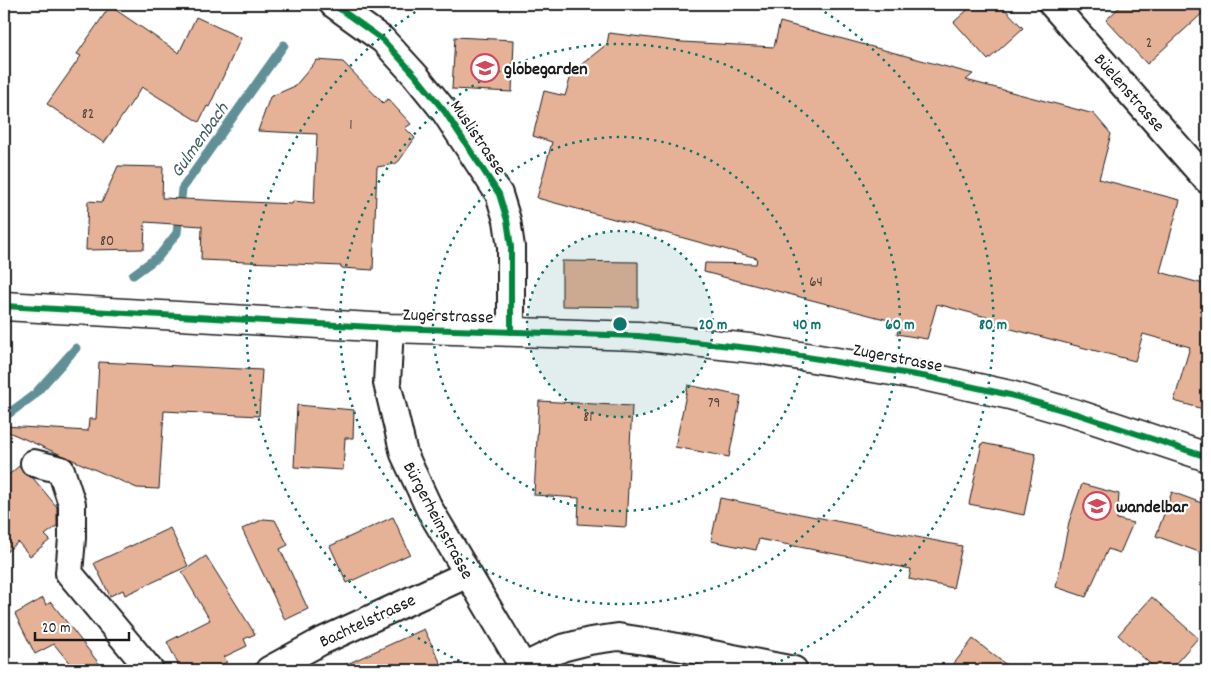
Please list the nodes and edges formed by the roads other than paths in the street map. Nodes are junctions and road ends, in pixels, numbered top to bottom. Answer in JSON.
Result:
{"nodes":[{"id":1,"x":335,"y":4,"type":"edge"},
{"id":2,"x":1062,"y":7,"type":"edge"},
{"id":3,"x":1207,"y":180,"type":"edge"},
{"id":4,"x":4,"y":306,"type":"edge"},
{"id":5,"x":390,"y":328,"type":"junction"},
{"id":6,"x":511,"y":332,"type":"junction"},
{"id":7,"x":1207,"y":457,"type":"edge"},
{"id":8,"x":34,"y":463,"type":"dead end"},
{"id":9,"x":468,"y":574,"type":"junction"},
{"id":10,"x":524,"y":669,"type":"edge"},
{"id":11,"x":150,"y":670,"type":"edge"},
{"id":12,"x":269,"y":670,"type":"edge"},
{"id":13,"x":794,"y":670,"type":"edge"}],
"edges":[{"from":1,"to":6,"type":"street","name":"Muslistrasse"},
{"from":2,"to":3,"type":"street","name":"Büelenstrasse"},
{"from":4,"to":5,"type":"main road","name":"Zugerstrasse"},
{"from":5,"to":6,"type":"main road","name":"Zugerstrasse"},
{"from":5,"to":9,"type":"street","name":"Bürgerheimstrasse"},
{"from":6,"to":7,"type":"main road","name":"Zugerstrasse"},
{"from":8,"to":11,"type":"street"},
{"from":9,"to":10,"type":"street","name":"Bürgerheimstrasse"},
{"from":9,"to":12,"type":"street","name":"Bachtelstrasse"},
{"from":10,"to":13,"type":"street"}]}
